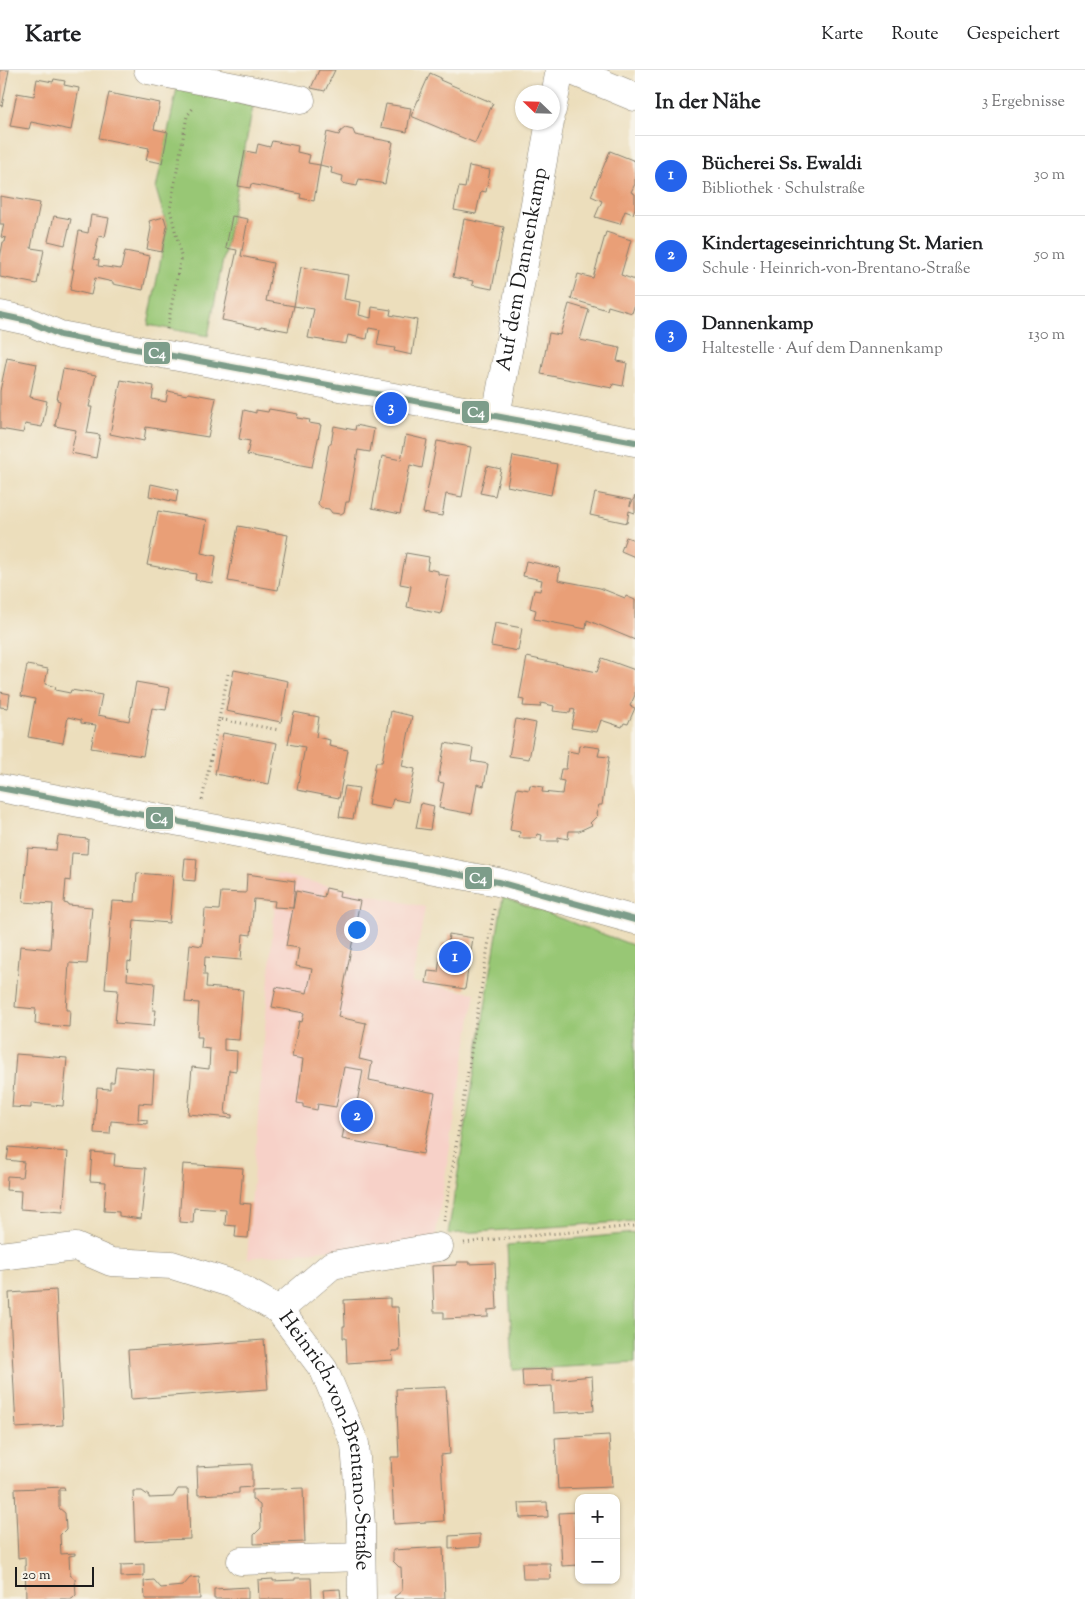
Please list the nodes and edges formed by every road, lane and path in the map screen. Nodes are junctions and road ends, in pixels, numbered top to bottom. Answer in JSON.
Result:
{"nodes":[{"id":1,"x":148,"y":70,"type":"edge"},
{"id":2,"x":560,"y":70,"type":"edge"},
{"id":3,"x":570,"y":70,"type":"edge"},
{"id":4,"x":210,"y":82,"type":"junction"},
{"id":5,"x":557,"y":85,"type":"edge"},
{"id":6,"x":635,"y":97,"type":"edge"},
{"id":7,"x":301,"y":100,"type":"dead end"},
{"id":8,"x":549,"y":130,"type":"edge"},
{"id":9,"x":0,"y":315,"type":"edge"},
{"id":10,"x":162,"y":354,"type":"junction"},
{"id":11,"x":496,"y":416,"type":"junction"},
{"id":12,"x":635,"y":442,"type":"edge"},
{"id":13,"x":228,"y":674,"type":"dead end"},
{"id":14,"x":219,"y":719,"type":"junction"},
{"id":15,"x":279,"y":730,"type":"dead end"},
{"id":16,"x":0,"y":788,"type":"edge"},
{"id":17,"x":197,"y":825,"type":"junction"},
{"id":18,"x":498,"y":882,"type":"junction"},
{"id":19,"x":635,"y":920,"type":"edge"},
{"id":20,"x":635,"y":1226,"type":"edge"},
{"id":21,"x":440,"y":1247,"type":"junction"},
{"id":22,"x":0,"y":1256,"type":"edge"},
{"id":23,"x":279,"y":1310,"type":"junction"},
{"id":24,"x":361,"y":1557,"type":"junction"},
{"id":25,"x":241,"y":1561,"type":"dead end"},
{"id":26,"x":362,"y":1599,"type":"edge"}],
"edges":[{"from":1,"to":4,"type":"street"},
{"from":2,"to":5,"type":"street"},
{"from":3,"to":6,"type":"street"},
{"from":4,"to":7,"type":"street"},
{"from":4,"to":10,"type":"path"},
{"from":8,"to":11,"type":"street","name":"Auf dem Dannenkamp"},
{"from":9,"to":10,"type":"street"},
{"from":10,"to":11,"type":"street"},
{"from":11,"to":12,"type":"street"},
{"from":13,"to":14,"type":"path"},
{"from":14,"to":15,"type":"path"},
{"from":14,"to":17,"type":"path"},
{"from":16,"to":17,"type":"street"},
{"from":17,"to":18,"type":"street"},
{"from":18,"to":19,"type":"street"},
{"from":18,"to":21,"type":"path"},
{"from":20,"to":21,"type":"path"},
{"from":21,"to":23,"type":"street"},
{"from":22,"to":23,"type":"street","name":"Heinrich-von-Brentano-Straße"},
{"from":23,"to":24,"type":"street","name":"Heinrich-von-Brentano-Straße"},
{"from":24,"to":25,"type":"street"},
{"from":24,"to":26,"type":"street","name":"Heinrich-von-Brentano-Straße"}]}
